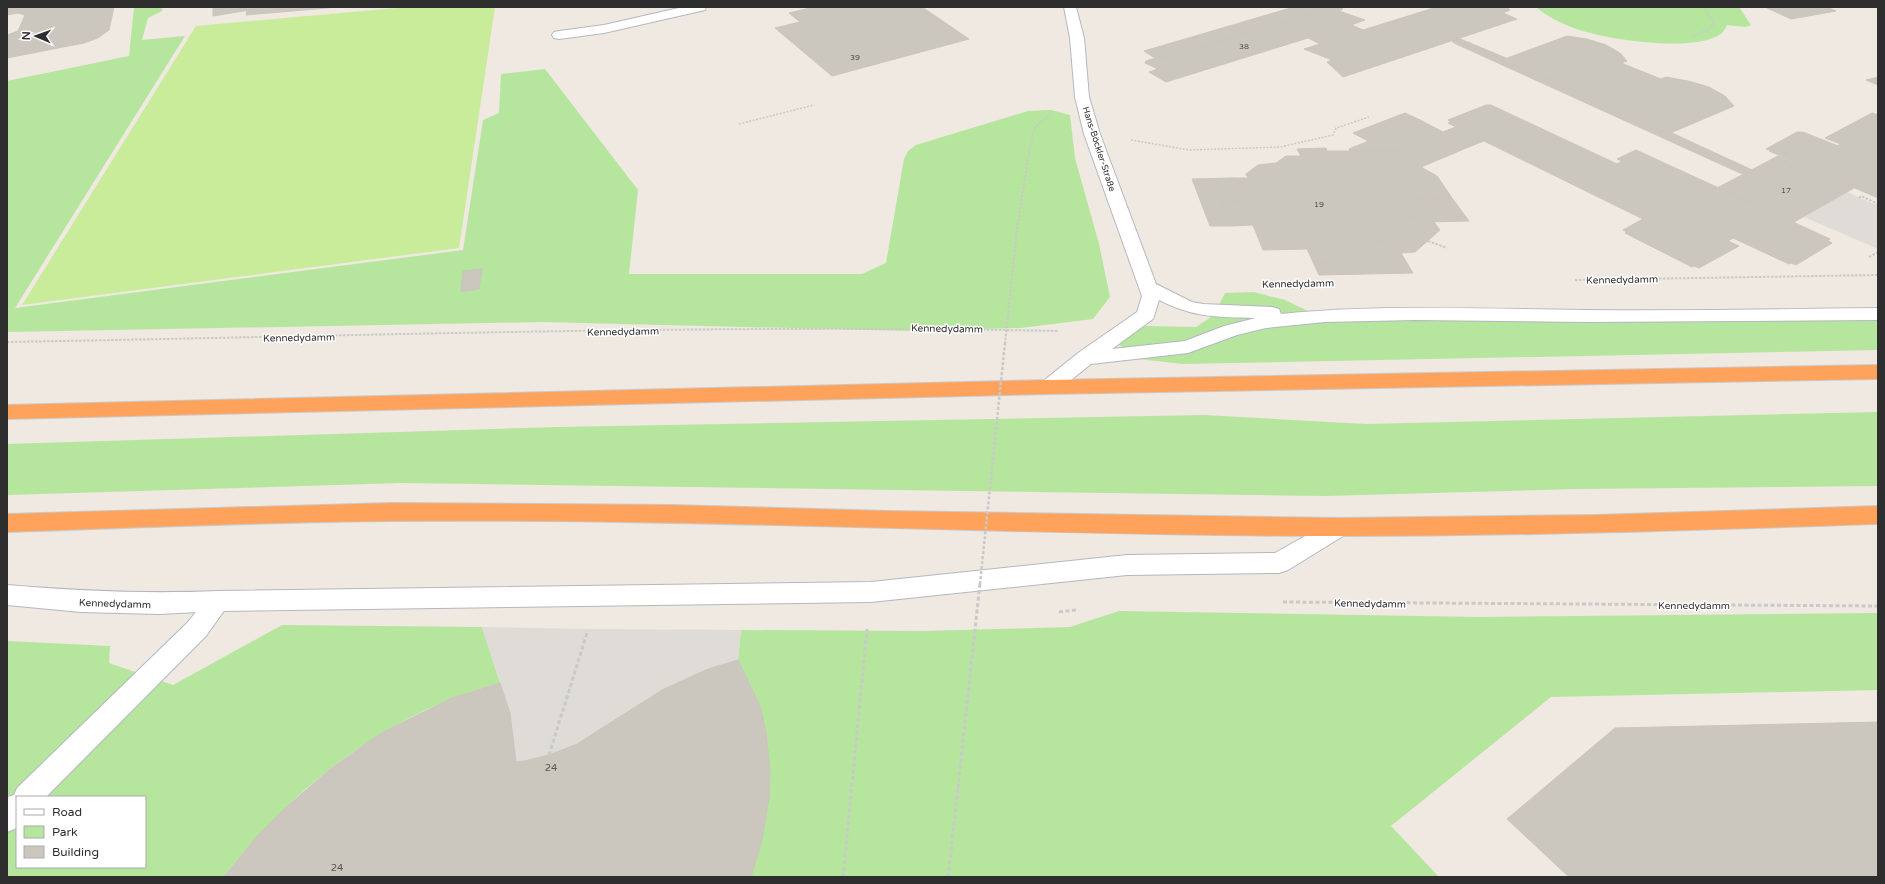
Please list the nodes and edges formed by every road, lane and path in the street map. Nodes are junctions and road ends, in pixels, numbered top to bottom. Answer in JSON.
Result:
{"nodes":[{"id":1,"x":700,"y":7,"type":"edge"},
{"id":2,"x":1070,"y":7,"type":"edge"},
{"id":3,"x":1703,"y":7,"type":"edge"},
{"id":4,"x":559,"y":35,"type":"dead end"},
{"id":5,"x":1693,"y":36,"type":"dead end"},
{"id":6,"x":814,"y":105,"type":"dead end"},
{"id":7,"x":1054,"y":112,"type":"dead end"},
{"id":8,"x":1369,"y":117,"type":"dead end"},
{"id":9,"x":739,"y":124,"type":"dead end"},
{"id":10,"x":1092,"y":134,"type":"junction"},
{"id":11,"x":1859,"y":198,"type":"dead end"},
{"id":12,"x":1878,"y":204,"type":"edge"},
{"id":13,"x":1428,"y":241,"type":"dead end"},
{"id":14,"x":1447,"y":248,"type":"dead end"},
{"id":15,"x":1878,"y":252,"type":"edge"},
{"id":16,"x":1869,"y":257,"type":"dead end"},
{"id":17,"x":1878,"y":275,"type":"edge"},
{"id":18,"x":1574,"y":280,"type":"dead end"},
{"id":19,"x":1301,"y":282,"type":"dead end"},
{"id":20,"x":1286,"y":283,"type":"dead end"},
{"id":21,"x":1146,"y":286,"type":"junction"},
{"id":22,"x":1878,"y":314,"type":"edge"},
{"id":23,"x":1325,"y":316,"type":"junction"},
{"id":24,"x":1066,"y":331,"type":"dead end"},
{"id":25,"x":7,"y":342,"type":"edge"},
{"id":26,"x":1085,"y":358,"type":"junction"},
{"id":27,"x":1878,"y":372,"type":"edge"},
{"id":28,"x":1049,"y":387,"type":"junction"},
{"id":29,"x":7,"y":412,"type":"edge"},
{"id":30,"x":1878,"y":515,"type":"edge"},
{"id":31,"x":7,"y":523,"type":"edge"},
{"id":32,"x":1340,"y":527,"type":"junction"},
{"id":33,"x":599,"y":594,"type":"junction"},
{"id":34,"x":7,"y":595,"type":"edge"},
{"id":35,"x":219,"y":600,"type":"junction"},
{"id":36,"x":1280,"y":602,"type":"dead end"},
{"id":37,"x":1878,"y":606,"type":"edge"},
{"id":38,"x":1079,"y":610,"type":"dead end"},
{"id":39,"x":1056,"y":612,"type":"dead end"},
{"id":40,"x":971,"y":618,"type":"dead end"},
{"id":41,"x":978,"y":618,"type":"dead end"},
{"id":42,"x":867,"y":627,"type":"dead end"},
{"id":43,"x":549,"y":755,"type":"dead end"},
{"id":44,"x":28,"y":796,"type":"edge"},
{"id":45,"x":16,"y":808,"type":"edge"},
{"id":46,"x":7,"y":818,"type":"edge"},
{"id":47,"x":843,"y":877,"type":"edge"},
{"id":48,"x":948,"y":877,"type":"edge"}],
"edges":[{"from":1,"to":4,"type":"street"},
{"from":2,"to":10,"type":"street","name":"Hans-Böckler-Straße"},
{"from":3,"to":5,"type":"path"},
{"from":6,"to":9,"type":"path"},
{"from":7,"to":48,"type":"path","bridge":true},
{"from":8,"to":10,"type":"path"},
{"from":10,"to":21,"type":"street","name":"Hans-Böckler-Straße"},
{"from":11,"to":12,"type":"path"},
{"from":13,"to":14,"type":"path"},
{"from":15,"to":16,"type":"path"},
{"from":17,"to":18,"type":"path","name":"Kennedydamm"},
{"from":19,"to":20,"type":"path","name":"Kennedydamm"},
{"from":21,"to":23,"type":"street"},
{"from":21,"to":26,"type":"street","name":"Hans-Böckler-Straße"},
{"from":22,"to":23,"type":"street"},
{"from":23,"to":26,"type":"street"},
{"from":24,"to":25,"type":"path","name":"Kennedydamm"},
{"from":26,"to":28,"type":"street"},
{"from":27,"to":28,"type":"highway"},
{"from":28,"to":29,"type":"highway"},
{"from":30,"to":32,"type":"highway","name":"Kennedydamm"},
{"from":31,"to":32,"type":"highway","name":"Kennedydamm"},
{"from":32,"to":33,"type":"street","name":"Kennedydamm"},
{"from":33,"to":35,"type":"street","name":"Kennedydamm"},
{"from":33,"to":43,"type":"path"},
{"from":34,"to":35,"type":"street","name":"Kennedydamm"},
{"from":35,"to":44,"type":"lane"},
{"from":36,"to":37,"type":"path","name":"Kennedydamm"},
{"from":38,"to":39,"type":"path"},
{"from":40,"to":41,"type":"path"},
{"from":42,"to":47,"type":"path"},
{"from":45,"to":46,"type":"lane"}]}
